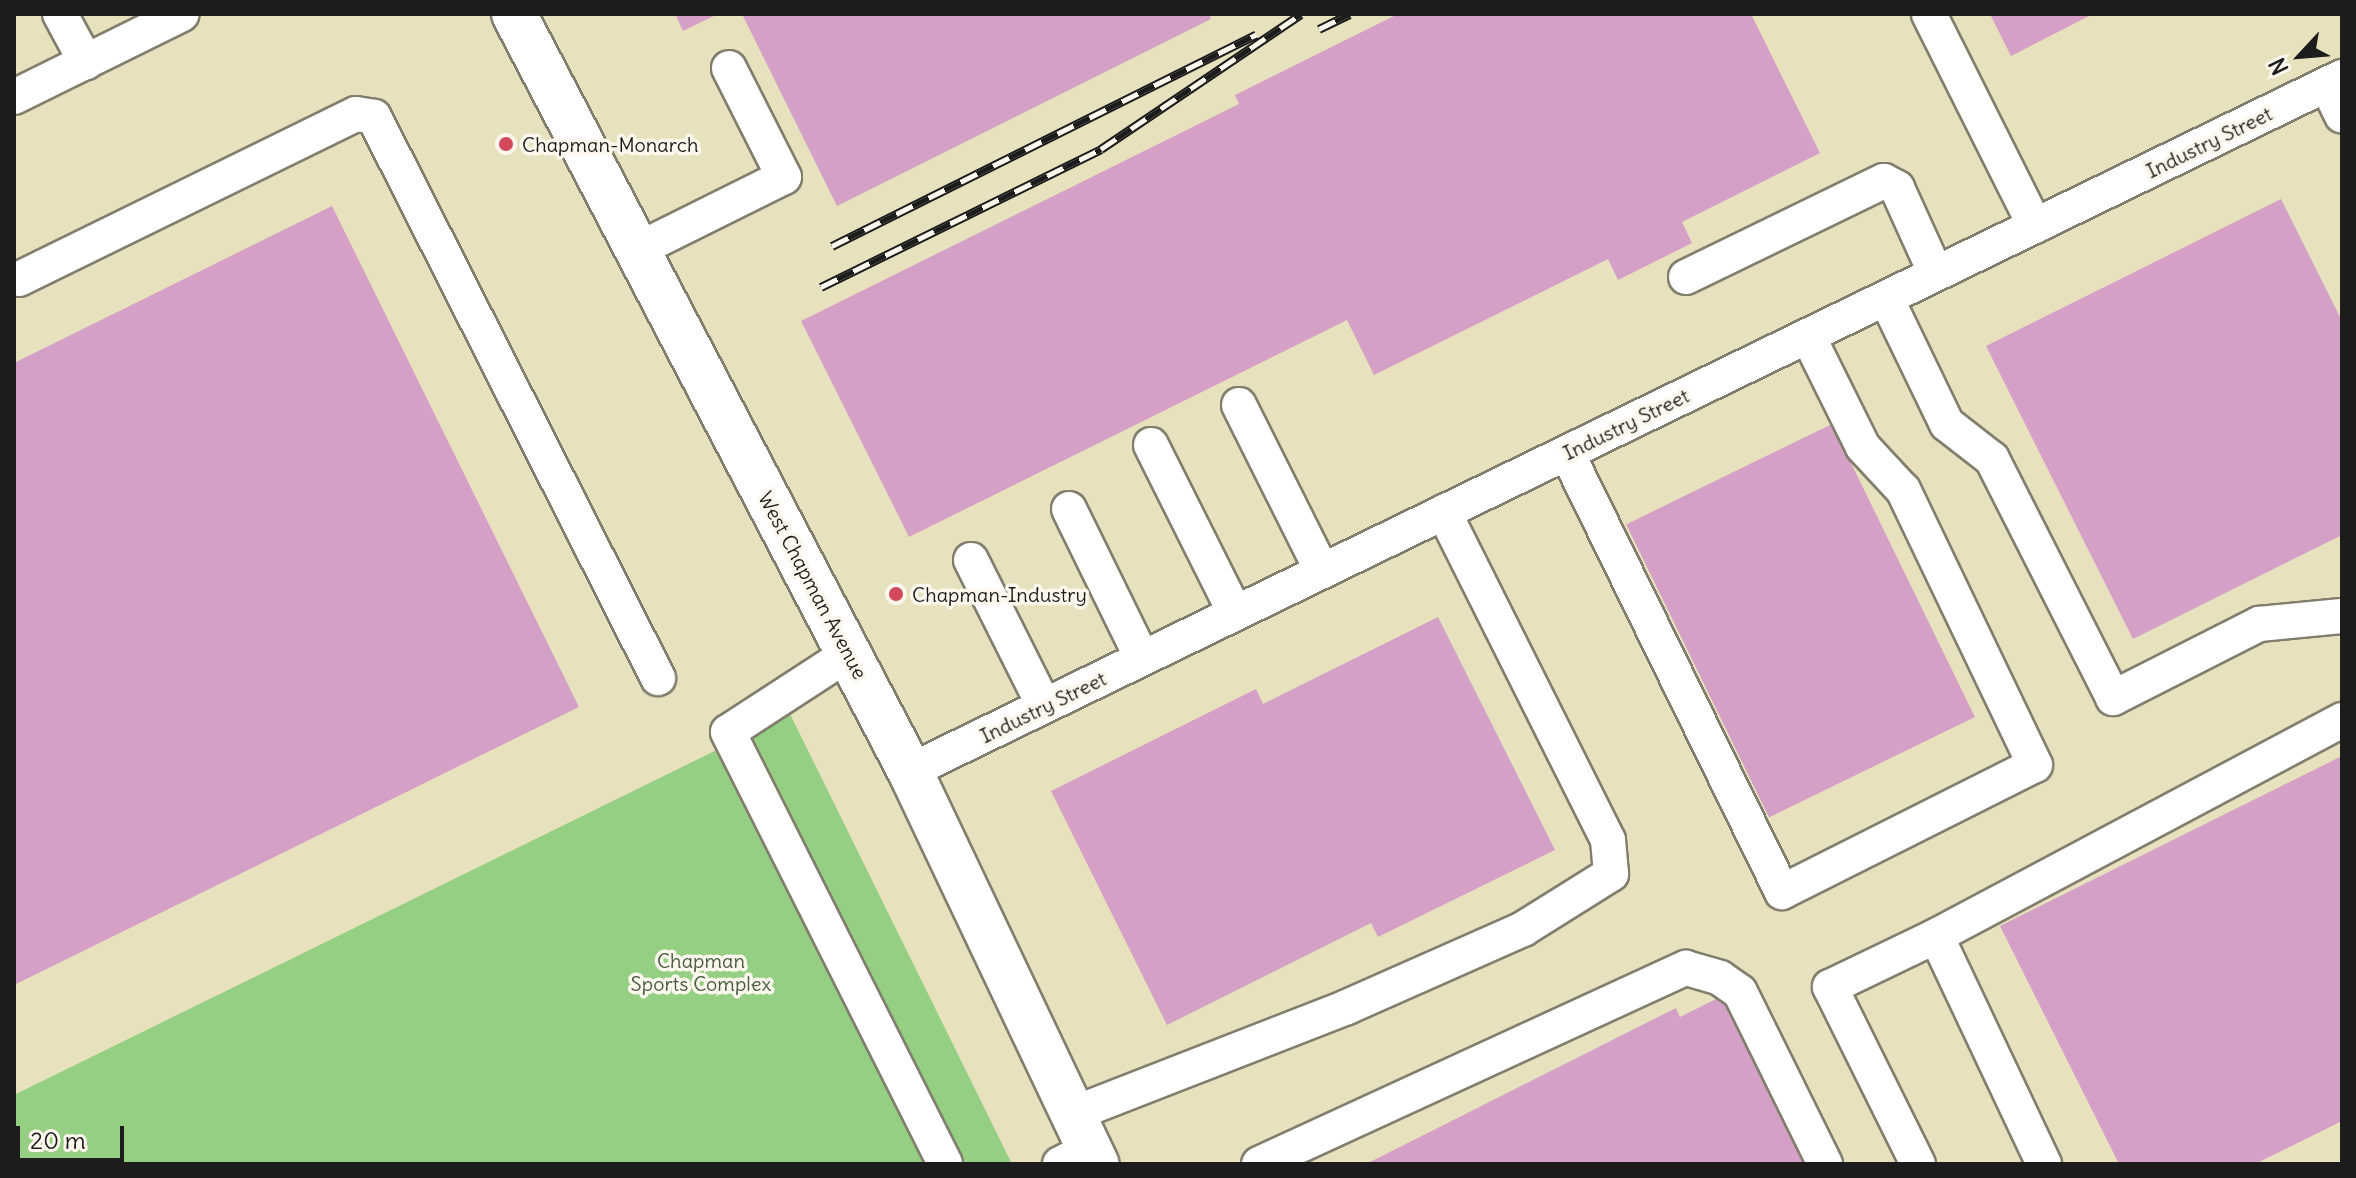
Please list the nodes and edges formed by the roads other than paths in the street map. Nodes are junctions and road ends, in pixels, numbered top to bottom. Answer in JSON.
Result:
{"nodes":[{"id":1,"x":60,"y":14,"type":"edge"},
{"id":2,"x":182,"y":14,"type":"edge"},
{"id":3,"x":514,"y":14,"type":"edge"},
{"id":4,"x":1929,"y":14,"type":"edge"},
{"id":5,"x":86,"y":62,"type":"junction"},
{"id":6,"x":729,"y":68,"type":"dead end"},
{"id":7,"x":2334,"y":81,"type":"edge"},
{"id":8,"x":14,"y":97,"type":"edge"},
{"id":9,"x":2342,"y":116,"type":"edge"},
{"id":10,"x":2035,"y":226,"type":"junction"},
{"id":11,"x":637,"y":250,"type":"junction"},
{"id":12,"x":16,"y":274,"type":"edge"},
{"id":13,"x":1936,"y":274,"type":"junction"},
{"id":14,"x":1686,"y":277,"type":"dead end"},
{"id":15,"x":1886,"y":298,"type":"junction"},
{"id":16,"x":1808,"y":336,"type":"junction"},
{"id":17,"x":1239,"y":405,"type":"dead end"},
{"id":18,"x":1151,"y":445,"type":"dead end"},
{"id":19,"x":1567,"y":453,"type":"junction"},
{"id":20,"x":1069,"y":509,"type":"dead end"},
{"id":21,"x":1444,"y":512,"type":"junction"},
{"id":22,"x":971,"y":560,"type":"dead end"},
{"id":23,"x":1322,"y":571,"type":"junction"},
{"id":24,"x":1235,"y":613,"type":"junction"},
{"id":25,"x":2342,"y":616,"type":"edge"},
{"id":26,"x":848,"y":654,"type":"junction"},
{"id":27,"x":1142,"y":658,"type":"junction"},
{"id":28,"x":658,"y":678,"type":"dead end"},
{"id":29,"x":1044,"y":706,"type":"junction"},
{"id":30,"x":2342,"y":720,"type":"edge"},
{"id":31,"x":910,"y":771,"type":"junction"},
{"id":32,"x":1936,"y":936,"type":"junction"},
{"id":33,"x":1080,"y":1148,"type":"edge"},
{"id":34,"x":945,"y":1164,"type":"edge"},
{"id":35,"x":1259,"y":1164,"type":"edge"},
{"id":36,"x":1825,"y":1164,"type":"edge"},
{"id":37,"x":1918,"y":1164,"type":"edge"},
{"id":38,"x":2044,"y":1164,"type":"edge"}],
"edges":[{"from":1,"to":5,"type":"street"},
{"from":2,"to":5,"type":"street"},
{"from":3,"to":11,"type":"main road","name":"West Chapman Avenue"},
{"from":4,"to":10,"type":"street"},
{"from":5,"to":8,"type":"street"},
{"from":6,"to":11,"type":"street"},
{"from":7,"to":9,"type":"street"},
{"from":7,"to":10,"type":"street","name":"Industry Street"},
{"from":10,"to":13,"type":"street","name":"Industry Street"},
{"from":11,"to":26,"type":"main road","name":"West Chapman Avenue"},
{"from":12,"to":28,"type":"street"},
{"from":13,"to":14,"type":"street"},
{"from":13,"to":15,"type":"street","name":"Industry Street"},
{"from":15,"to":16,"type":"street","name":"Industry Street"},
{"from":15,"to":25,"type":"street"},
{"from":16,"to":19,"type":"street","name":"Industry Street"},
{"from":16,"to":19,"type":"street"},
{"from":17,"to":23,"type":"street"},
{"from":18,"to":24,"type":"street"},
{"from":19,"to":21,"type":"street","name":"Industry Street"},
{"from":20,"to":27,"type":"street"},
{"from":21,"to":23,"type":"street","name":"Industry Street"},
{"from":21,"to":33,"type":"street"},
{"from":22,"to":29,"type":"street"},
{"from":23,"to":24,"type":"street","name":"Industry Street"},
{"from":24,"to":27,"type":"street","name":"Industry Street"},
{"from":26,"to":31,"type":"main road","name":"West Chapman Avenue"},
{"from":26,"to":34,"type":"street"},
{"from":27,"to":29,"type":"street","name":"Industry Street"},
{"from":29,"to":31,"type":"street","name":"Industry Street"},
{"from":30,"to":32,"type":"street"},
{"from":31,"to":33,"type":"main road","name":"West Chapman Avenue"},
{"from":32,"to":37,"type":"street"},
{"from":32,"to":38,"type":"street"},
{"from":35,"to":36,"type":"street"}]}
